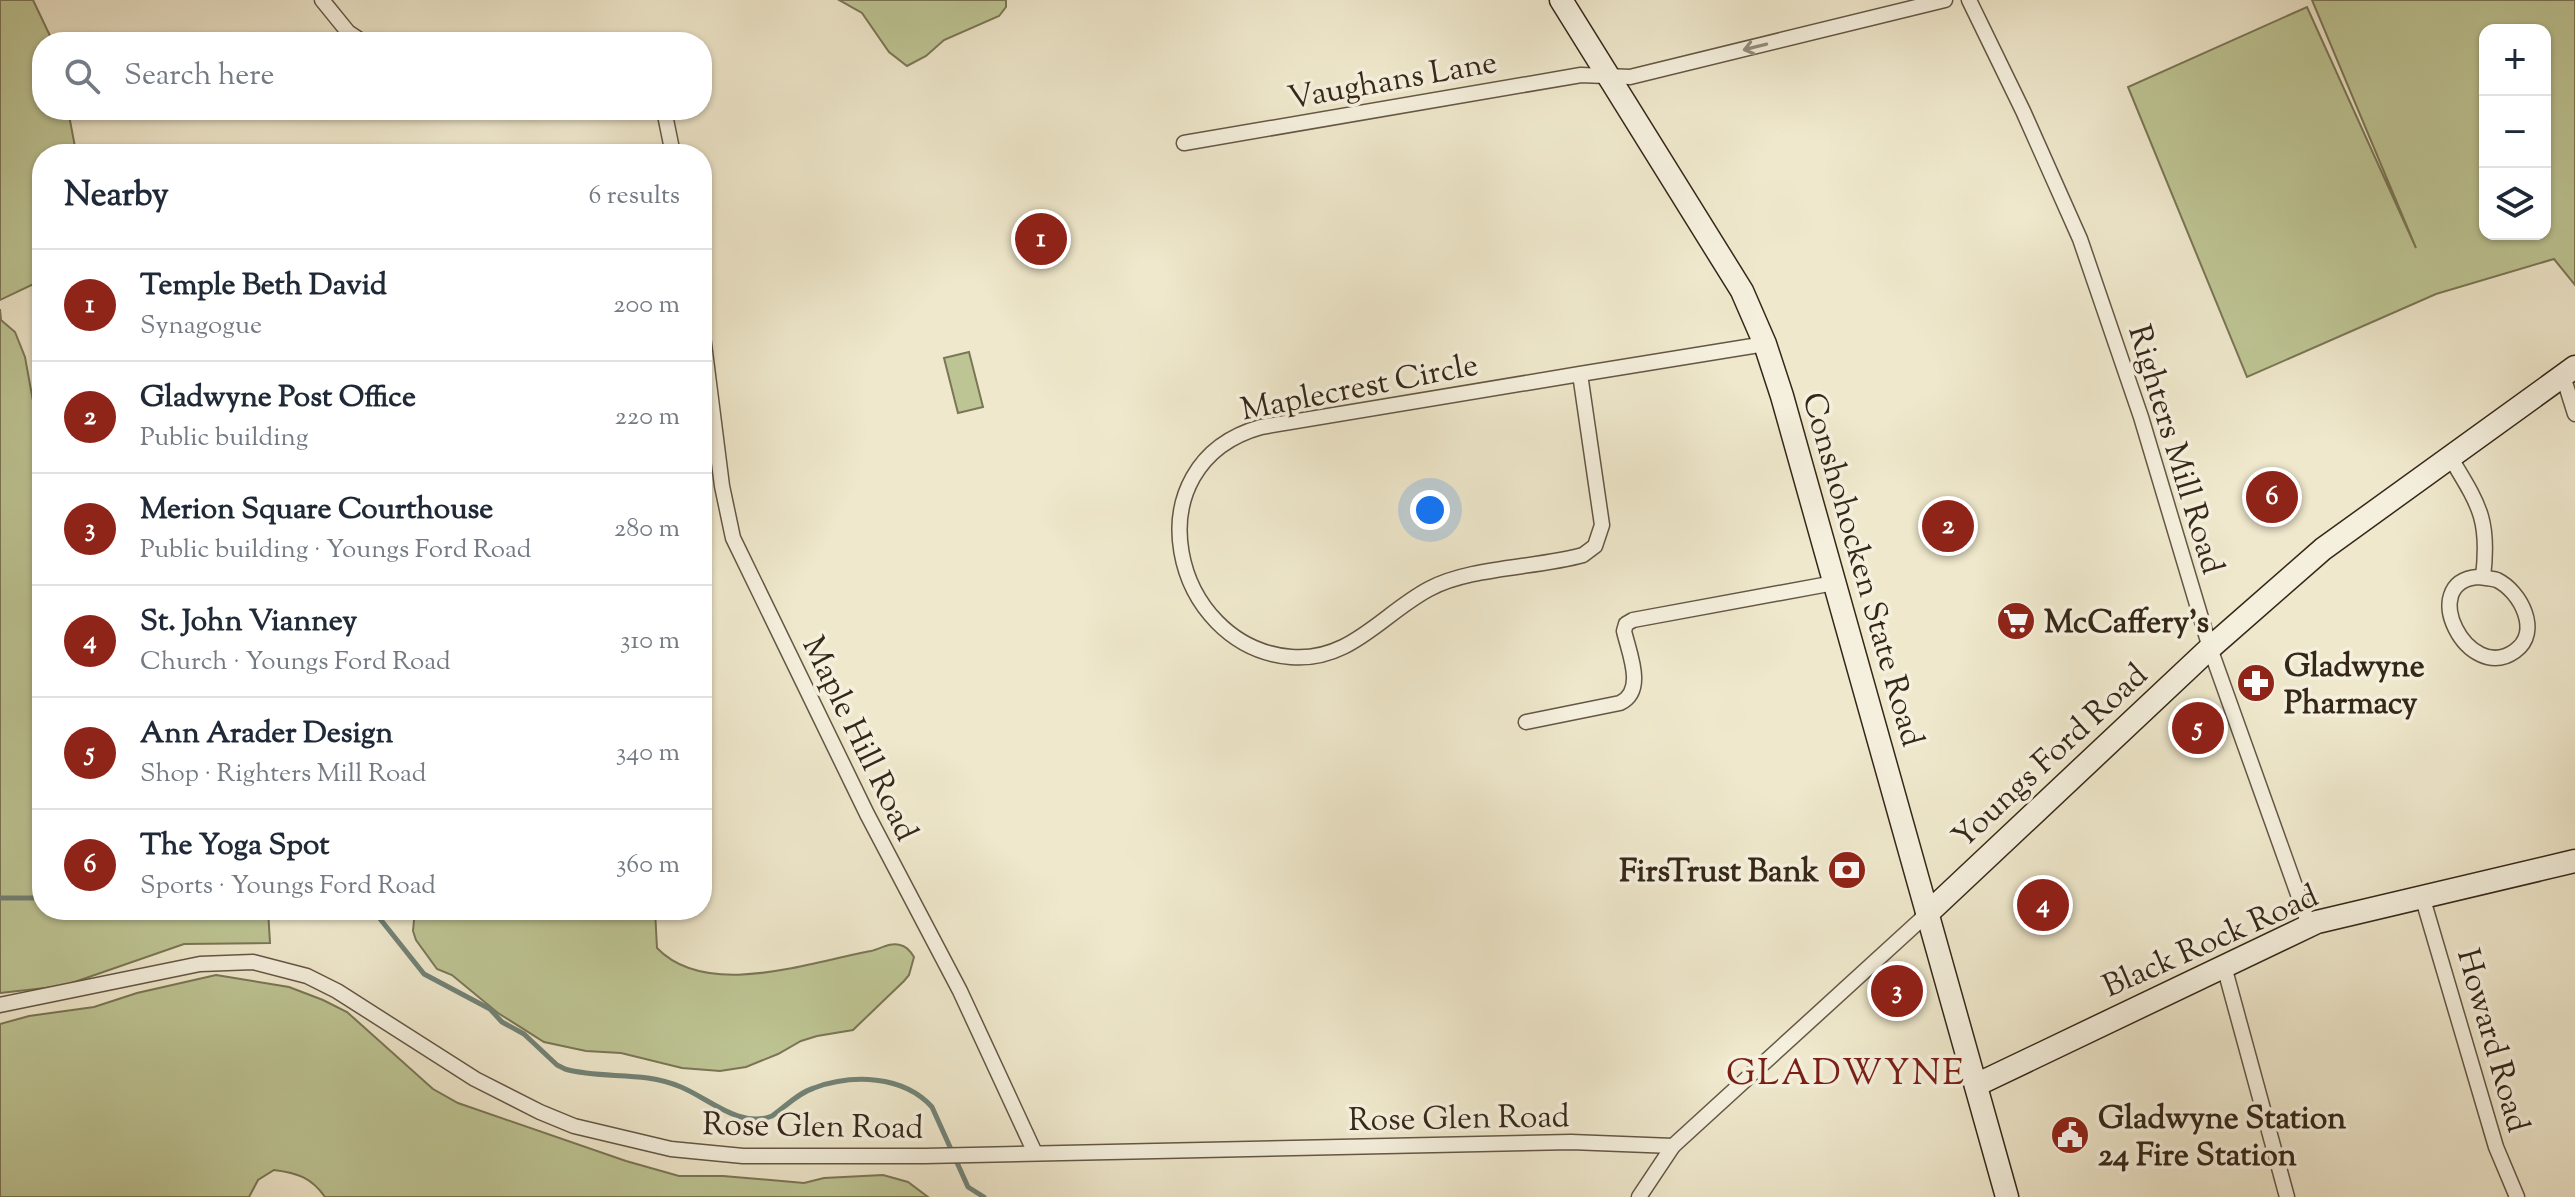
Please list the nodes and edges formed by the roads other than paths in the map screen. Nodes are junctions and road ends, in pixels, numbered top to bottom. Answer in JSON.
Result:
{"nodes":[{"id":1,"x":322,"y":0,"type":"edge"},
{"id":2,"x":1561,"y":0,"type":"edge"},
{"id":3,"x":1945,"y":0,"type":"edge"},
{"id":4,"x":1969,"y":0,"type":"edge"},
{"id":5,"x":348,"y":32,"type":"edge"},
{"id":6,"x":1609,"y":76,"type":"junction"},
{"id":7,"x":666,"y":120,"type":"edge"},
{"id":8,"x":1184,"y":143,"type":"dead end"},
{"id":9,"x":671,"y":144,"type":"edge"},
{"id":10,"x":1765,"y":344,"type":"junction"},
{"id":11,"x":2569,"y":372,"type":"edge"},
{"id":12,"x":1580,"y":374,"type":"junction"},
{"id":13,"x":712,"y":407,"type":"edge"},
{"id":14,"x":2575,"y":414,"type":"edge"},
{"id":15,"x":2450,"y":457,"type":"junction"},
{"id":16,"x":2483,"y":577,"type":"junction"},
{"id":17,"x":1834,"y":583,"type":"junction"},
{"id":18,"x":2210,"y":648,"type":"junction"},
{"id":19,"x":1526,"y":722,"type":"dead end"},
{"id":20,"x":2575,"y":861,"type":"edge"},
{"id":21,"x":2422,"y":896,"type":"junction"},
{"id":22,"x":1927,"y":914,"type":"junction"},
{"id":23,"x":2309,"y":925,"type":"junction"},
{"id":24,"x":2224,"y":966,"type":"junction"},
{"id":25,"x":0,"y":1005,"type":"edge"},
{"id":26,"x":1976,"y":1085,"type":"junction"},
{"id":27,"x":1673,"y":1146,"type":"junction"},
{"id":28,"x":1035,"y":1153,"type":"junction"},
{"id":29,"x":1639,"y":1197,"type":"edge"},
{"id":30,"x":2007,"y":1197,"type":"edge"},
{"id":31,"x":2287,"y":1197,"type":"edge"},
{"id":32,"x":2517,"y":1197,"type":"edge"}],
"edges":[{"from":1,"to":5,"type":"street"},
{"from":2,"to":6,"type":"street","name":"Conshohocken State Road"},
{"from":3,"to":6,"type":"street","name":"Vaughans Lane","one_way":true},
{"from":4,"to":18,"type":"street","name":"Righters Mill Road"},
{"from":6,"to":8,"type":"street","name":"Vaughans Lane"},
{"from":6,"to":10,"type":"street","name":"Conshohocken State Road"},
{"from":7,"to":9,"type":"street"},
{"from":10,"to":12,"type":"street","name":"Maplecrest Circle"},
{"from":10,"to":17,"type":"street","name":"Conshohocken State Road"},
{"from":11,"to":14,"type":"street"},
{"from":11,"to":15,"type":"street","name":"Youngs Ford Road"},
{"from":12,"to":12,"type":"street","name":"Maplecrest Circle"},
{"from":13,"to":28,"type":"street","name":"Maple Hill Road"},
{"from":15,"to":16,"type":"street"},
{"from":15,"to":18,"type":"street","name":"Youngs Ford Road"},
{"from":16,"to":16,"type":"street"},
{"from":17,"to":19,"type":"street"},
{"from":17,"to":22,"type":"street","name":"Conshohocken State Road"},
{"from":18,"to":22,"type":"street","name":"Youngs Ford Road"},
{"from":18,"to":23,"type":"street","name":"Righters Mill Road"},
{"from":20,"to":21,"type":"street","name":"Black Rock Road"},
{"from":21,"to":23,"type":"street","name":"Black Rock Road"},
{"from":21,"to":32,"type":"street","name":"Howard Road"},
{"from":22,"to":26,"type":"street","name":"Conshohocken State Road"},
{"from":22,"to":27,"type":"street","name":"Youngs Ford Road"},
{"from":23,"to":24,"type":"street","name":"Black Rock Road"},
{"from":24,"to":26,"type":"street","name":"Black Rock Road"},
{"from":24,"to":31,"type":"street"},
{"from":25,"to":28,"type":"street","name":"Rose Glen Road"},
{"from":26,"to":30,"type":"street","name":"Conshohocken State Road"},
{"from":27,"to":28,"type":"street","name":"Rose Glen Road"},
{"from":27,"to":29,"type":"street","name":"Youngs Ford Road"}]}
